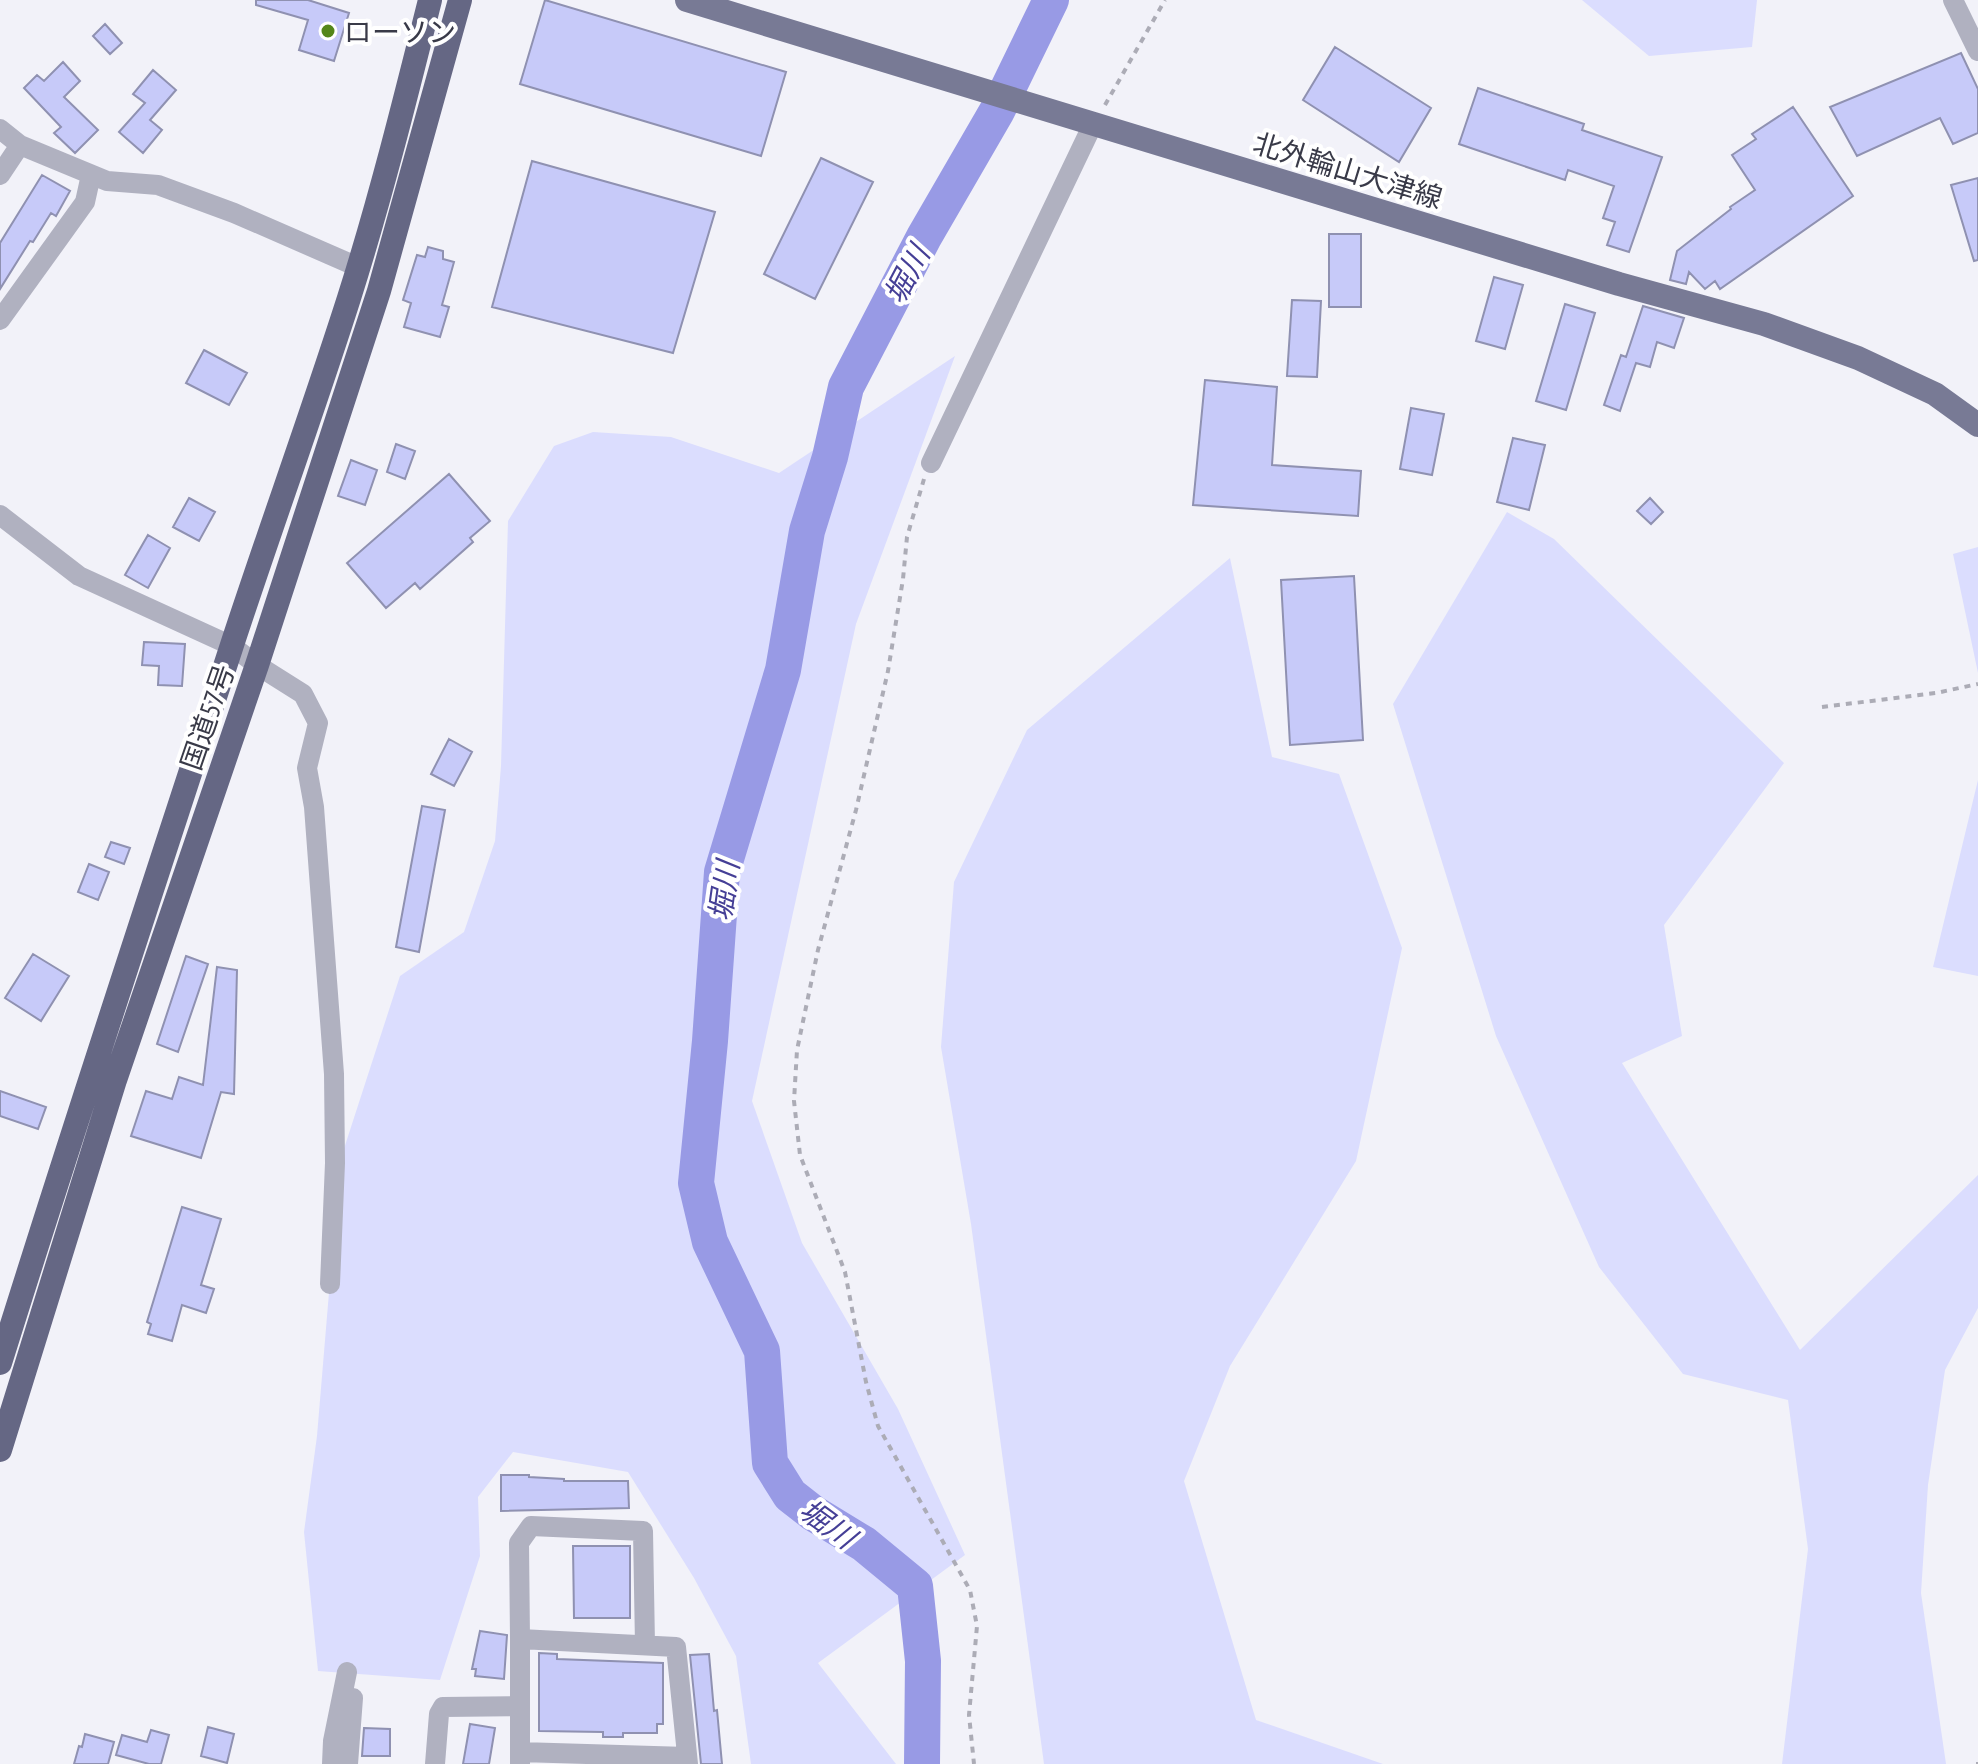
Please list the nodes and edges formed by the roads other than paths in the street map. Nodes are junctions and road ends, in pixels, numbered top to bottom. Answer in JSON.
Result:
{"nodes":[{"id":1,"x":430,"y":0,"type":"edge"},
{"id":2,"x":460,"y":0,"type":"edge"},
{"id":3,"x":687,"y":0,"type":"edge"},
{"id":4,"x":1953,"y":0,"type":"edge"},
{"id":5,"x":1978,"y":51,"type":"edge"},
{"id":6,"x":1093,"y":124,"type":"junction"},
{"id":7,"x":0,"y":129,"type":"edge"},
{"id":8,"x":20,"y":145,"type":"junction"},
{"id":9,"x":0,"y":175,"type":"edge"},
{"id":10,"x":91,"y":175,"type":"junction"},
{"id":11,"x":358,"y":267,"type":"junction"},
{"id":12,"x":0,"y":320,"type":"edge"},
{"id":13,"x":1978,"y":425,"type":"edge"},
{"id":14,"x":931,"y":463,"type":"road end"},
{"id":15,"x":0,"y":515,"type":"edge"},
{"id":16,"x":232,"y":646,"type":"junction"},
{"id":17,"x":257,"y":665,"type":"junction"},
{"id":18,"x":330,"y":1284,"type":"dead end"},
{"id":19,"x":0,"y":1363,"type":"edge"},
{"id":20,"x":0,"y":1450,"type":"edge"},
{"id":21,"x":520,"y":1639,"type":"junction"},
{"id":22,"x":645,"y":1645,"type":"junction"},
{"id":23,"x":347,"y":1672,"type":"dead end"},
{"id":24,"x":353,"y":1698,"type":"dead end"},
{"id":25,"x":520,"y":1706,"type":"junction"},
{"id":26,"x":520,"y":1758,"type":"edge"},
{"id":27,"x":687,"y":1761,"type":"edge"},
{"id":28,"x":332,"y":1764,"type":"edge"},
{"id":29,"x":348,"y":1764,"type":"edge"},
{"id":30,"x":435,"y":1764,"type":"edge"}],
"edges":[{"from":1,"to":11,"type":"highway","name":"国道57号"},
{"from":2,"to":17,"type":"highway","name":"国道57号"},
{"from":3,"to":6,"type":"main road","name":"北外輪山大津線"},
{"from":4,"to":5,"type":"street"},
{"from":6,"to":13,"type":"main road","name":"北外輪山大津線"},
{"from":6,"to":14,"type":"street"},
{"from":7,"to":8,"type":"street"},
{"from":8,"to":9,"type":"street"},
{"from":8,"to":10,"type":"street"},
{"from":10,"to":11,"type":"street"},
{"from":10,"to":12,"type":"street"},
{"from":11,"to":16,"type":"highway","name":"国道57号"},
{"from":15,"to":16,"type":"street"},
{"from":16,"to":17,"type":"street"},
{"from":16,"to":19,"type":"highway","name":"国道57号"},
{"from":17,"to":18,"type":"street"},
{"from":17,"to":20,"type":"highway","name":"国道57号"},
{"from":21,"to":22,"type":"street"},
{"from":21,"to":22,"type":"street"},
{"from":21,"to":25,"type":"street"},
{"from":22,"to":27,"type":"street"},
{"from":23,"to":28,"type":"street"},
{"from":24,"to":29,"type":"street"},
{"from":25,"to":26,"type":"street"},
{"from":25,"to":30,"type":"street"},
{"from":26,"to":27,"type":"street"}]}
